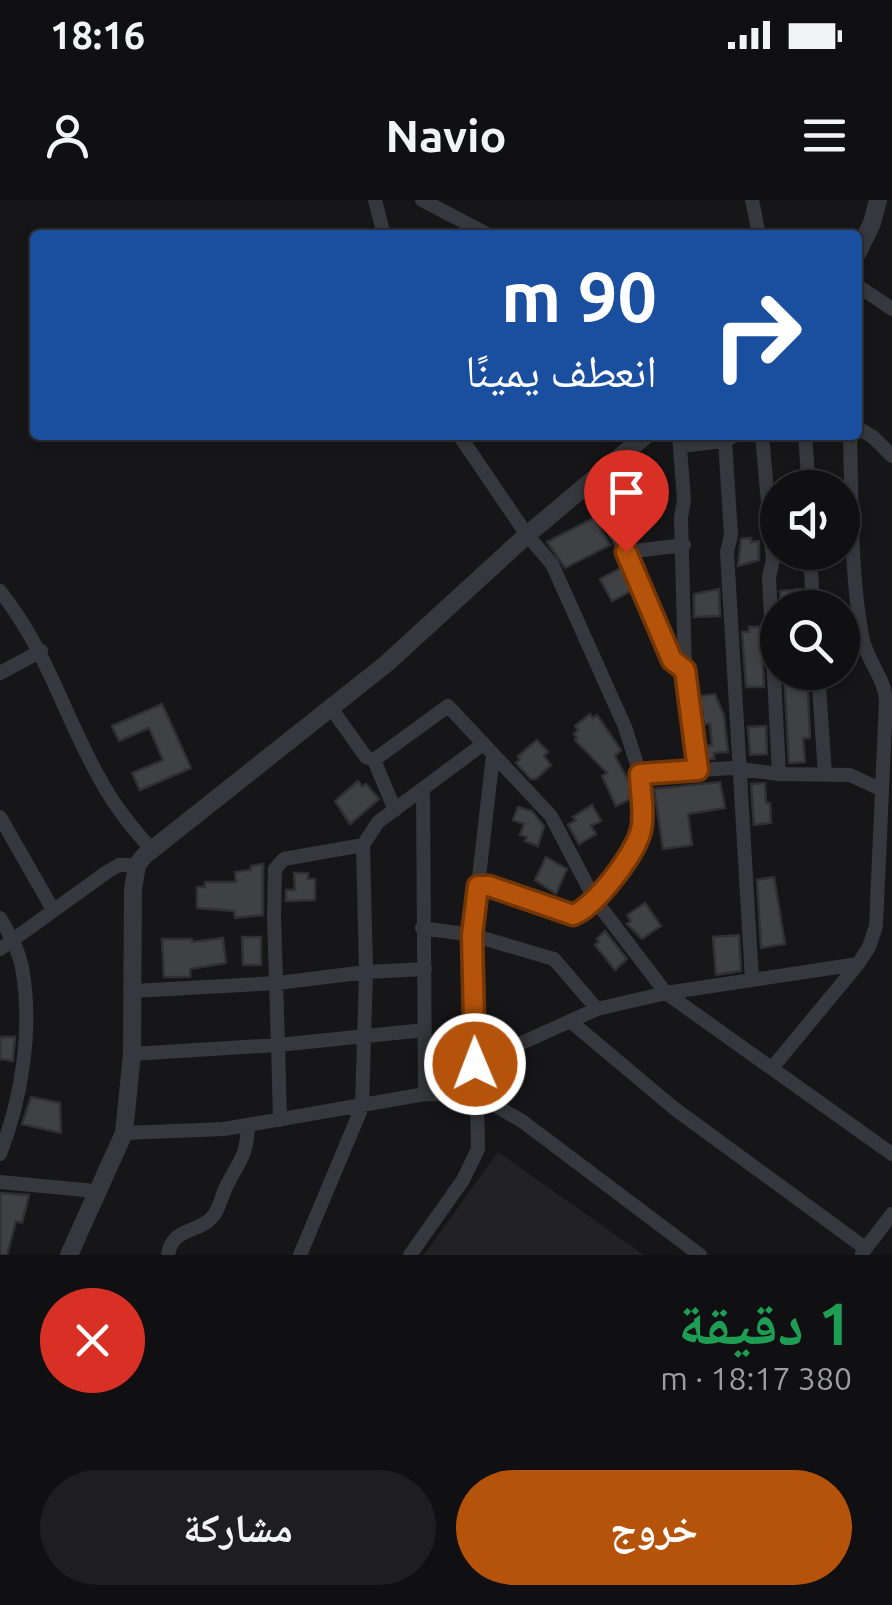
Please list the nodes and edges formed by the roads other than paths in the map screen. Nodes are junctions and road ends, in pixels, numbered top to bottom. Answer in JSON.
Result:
{"nodes":[{"id":1,"x":375,"y":200,"type":"edge"},
{"id":2,"x":422,"y":200,"type":"edge"},
{"id":3,"x":752,"y":200,"type":"edge"},
{"id":4,"x":878,"y":200,"type":"edge"},
{"id":5,"x":383,"y":230,"type":"edge"},
{"id":6,"x":479,"y":230,"type":"edge"},
{"id":7,"x":758,"y":230,"type":"edge"},
{"id":8,"x":862,"y":243,"type":"edge"},
{"id":9,"x":862,"y":289,"type":"edge"},
{"id":10,"x":892,"y":310,"type":"edge"},
{"id":11,"x":862,"y":430,"type":"edge"},
{"id":12,"x":462,"y":440,"type":"edge"},
{"id":13,"x":640,"y":440,"type":"edge"},
{"id":14,"x":680,"y":440,"type":"edge"},
{"id":15,"x":730,"y":440,"type":"edge"},
{"id":16,"x":762,"y":440,"type":"edge"},
{"id":17,"x":805,"y":440,"type":"edge"},
{"id":18,"x":850,"y":440,"type":"edge"},
{"id":19,"x":892,"y":456,"type":"edge"},
{"id":20,"x":808,"y":470,"type":"edge"},
{"id":21,"x":586,"y":485,"type":"junction"},
{"id":22,"x":527,"y":535,"type":"junction"},
{"id":23,"x":684,"y":545,"type":"junction"},
{"id":24,"x":626,"y":552,"type":"junction"},
{"id":25,"x":0,"y":591,"type":"edge"},
{"id":26,"x":41,"y":651,"type":"junction"},
{"id":27,"x":685,"y":670,"type":"junction"},
{"id":28,"x":0,"y":673,"type":"edge"},
{"id":29,"x":819,"y":690,"type":"edge"},
{"id":30,"x":331,"y":708,"type":"junction"},
{"id":31,"x":488,"y":749,"type":"junction"},
{"id":32,"x":374,"y":760,"type":"junction"},
{"id":33,"x":738,"y":769,"type":"junction"},
{"id":34,"x":698,"y":770,"type":"junction"},
{"id":35,"x":640,"y":774,"type":"junction"},
{"id":36,"x":779,"y":774,"type":"junction"},
{"id":37,"x":825,"y":774,"type":"junction"},
{"id":38,"x":423,"y":788,"type":"junction"},
{"id":39,"x":880,"y":789,"type":"junction"},
{"id":40,"x":394,"y":810,"type":"junction"},
{"id":41,"x":2,"y":826,"type":"edge"},
{"id":42,"x":363,"y":845,"type":"junction"},
{"id":43,"x":152,"y":850,"type":"junction"},
{"id":44,"x":137,"y":865,"type":"junction"},
{"id":45,"x":478,"y":886,"type":"junction"},
{"id":46,"x":596,"y":900,"type":"junction"},
{"id":47,"x":52,"y":908,"type":"junction"},
{"id":48,"x":0,"y":918,"type":"edge"},
{"id":49,"x":422,"y":928,"type":"junction"},
{"id":50,"x":472,"y":935,"type":"junction"},
{"id":51,"x":6,"y":944,"type":"edge"},
{"id":52,"x":858,"y":964,"type":"junction"},
{"id":53,"x":424,"y":969,"type":"junction"},
{"id":54,"x":366,"y":972,"type":"junction"},
{"id":55,"x":752,"y":980,"type":"junction"},
{"id":56,"x":278,"y":983,"type":"junction"},
{"id":57,"x":133,"y":991,"type":"junction"},
{"id":58,"x":666,"y":993,"type":"junction"},
{"id":59,"x":597,"y":1009,"type":"junction"},
{"id":60,"x":570,"y":1022,"type":"junction"},
{"id":61,"x":425,"y":1030,"type":"junction"},
{"id":62,"x":365,"y":1035,"type":"junction"},
{"id":63,"x":278,"y":1045,"type":"junction"},
{"id":64,"x":132,"y":1054,"type":"junction"},
{"id":65,"x":475,"y":1064,"type":"junction"},
{"id":66,"x":772,"y":1068,"type":"junction"},
{"id":67,"x":425,"y":1094,"type":"junction"},
{"id":68,"x":477,"y":1099,"type":"junction"},
{"id":69,"x":362,"y":1107,"type":"junction"},
{"id":70,"x":280,"y":1120,"type":"junction"},
{"id":71,"x":248,"y":1125,"type":"junction"},
{"id":72,"x":124,"y":1133,"type":"junction"},
{"id":73,"x":0,"y":1154,"type":"edge"},
{"id":74,"x":892,"y":1154,"type":"edge"},
{"id":75,"x":0,"y":1182,"type":"edge"},
{"id":76,"x":95,"y":1191,"type":"junction"},
{"id":77,"x":892,"y":1214,"type":"edge"},
{"id":78,"x":863,"y":1252,"type":"edge"},
{"id":79,"x":69,"y":1255,"type":"edge"},
{"id":80,"x":168,"y":1255,"type":"edge"},
{"id":81,"x":300,"y":1255,"type":"edge"},
{"id":82,"x":410,"y":1255,"type":"edge"},
{"id":83,"x":700,"y":1255,"type":"edge"}],
"edges":[{"from":1,"to":5,"type":"street"},
{"from":2,"to":6,"type":"street"},
{"from":3,"to":7,"type":"street"},
{"from":4,"to":8,"type":"street"},
{"from":9,"to":10,"type":"street"},
{"from":11,"to":19,"type":"street"},
{"from":12,"to":22,"type":"street"},
{"from":13,"to":21,"type":"street"},
{"from":14,"to":23,"type":"street"},
{"from":15,"to":33,"type":"street"},
{"from":16,"to":36,"type":"street"},
{"from":17,"to":20,"type":"street"},
{"from":18,"to":39,"type":"street"},
{"from":21,"to":22,"type":"street"},
{"from":21,"to":24,"type":"street"},
{"from":22,"to":30,"type":"street"},
{"from":22,"to":35,"type":"street"},
{"from":23,"to":24,"type":"street"},
{"from":23,"to":27,"type":"street"},
{"from":24,"to":27,"type":"street"},
{"from":25,"to":26,"type":"street"},
{"from":26,"to":28,"type":"street"},
{"from":26,"to":43,"type":"street"},
{"from":27,"to":34,"type":"street"},
{"from":29,"to":37,"type":"street"},
{"from":30,"to":32,"type":"street"},
{"from":30,"to":43,"type":"street"},
{"from":31,"to":32,"type":"street"},
{"from":31,"to":38,"type":"street"},
{"from":31,"to":45,"type":"street"},
{"from":31,"to":46,"type":"street"},
{"from":32,"to":40,"type":"street"},
{"from":33,"to":34,"type":"street"},
{"from":33,"to":36,"type":"street"},
{"from":33,"to":55,"type":"street"},
{"from":34,"to":35,"type":"street"},
{"from":35,"to":46,"type":"street"},
{"from":36,"to":37,"type":"street"},
{"from":37,"to":39,"type":"street"},
{"from":38,"to":40,"type":"street"},
{"from":38,"to":49,"type":"street"},
{"from":39,"to":52,"type":"street"},
{"from":40,"to":42,"type":"street"},
{"from":41,"to":47,"type":"street"},
{"from":42,"to":54,"type":"street"},
{"from":42,"to":56,"type":"street"},
{"from":43,"to":44,"type":"street"},
{"from":44,"to":47,"type":"street"},
{"from":44,"to":57,"type":"street"},
{"from":45,"to":46,"type":"street"},
{"from":45,"to":50,"type":"street"},
{"from":46,"to":58,"type":"street"},
{"from":47,"to":51,"type":"street"},
{"from":48,"to":51,"type":"street"},
{"from":49,"to":50,"type":"street"},
{"from":49,"to":53,"type":"street"},
{"from":50,"to":59,"type":"street"},
{"from":50,"to":65,"type":"street"},
{"from":51,"to":73,"type":"street"},
{"from":52,"to":55,"type":"street"},
{"from":52,"to":66,"type":"street"},
{"from":53,"to":54,"type":"street"},
{"from":53,"to":61,"type":"street"},
{"from":54,"to":56,"type":"street"},
{"from":54,"to":62,"type":"street"},
{"from":55,"to":58,"type":"street"},
{"from":56,"to":57,"type":"street"},
{"from":56,"to":63,"type":"street"},
{"from":57,"to":64,"type":"street"},
{"from":58,"to":59,"type":"street"},
{"from":58,"to":66,"type":"street"},
{"from":59,"to":60,"type":"street"},
{"from":60,"to":65,"type":"street"},
{"from":60,"to":78,"type":"street"},
{"from":61,"to":62,"type":"street"},
{"from":61,"to":67,"type":"street"},
{"from":62,"to":63,"type":"street"},
{"from":62,"to":69,"type":"street"},
{"from":63,"to":64,"type":"street"},
{"from":63,"to":70,"type":"street"},
{"from":64,"to":72,"type":"street"},
{"from":65,"to":67,"type":"street"},
{"from":66,"to":74,"type":"street"},
{"from":67,"to":68,"type":"street"},
{"from":67,"to":69,"type":"street"},
{"from":68,"to":82,"type":"street"},
{"from":68,"to":83,"type":"street"},
{"from":69,"to":70,"type":"street"},
{"from":69,"to":81,"type":"street"},
{"from":70,"to":71,"type":"street"},
{"from":71,"to":72,"type":"street"},
{"from":71,"to":80,"type":"street"},
{"from":72,"to":76,"type":"street"},
{"from":75,"to":76,"type":"street"},
{"from":76,"to":79,"type":"street"},
{"from":77,"to":78,"type":"street"}]}
